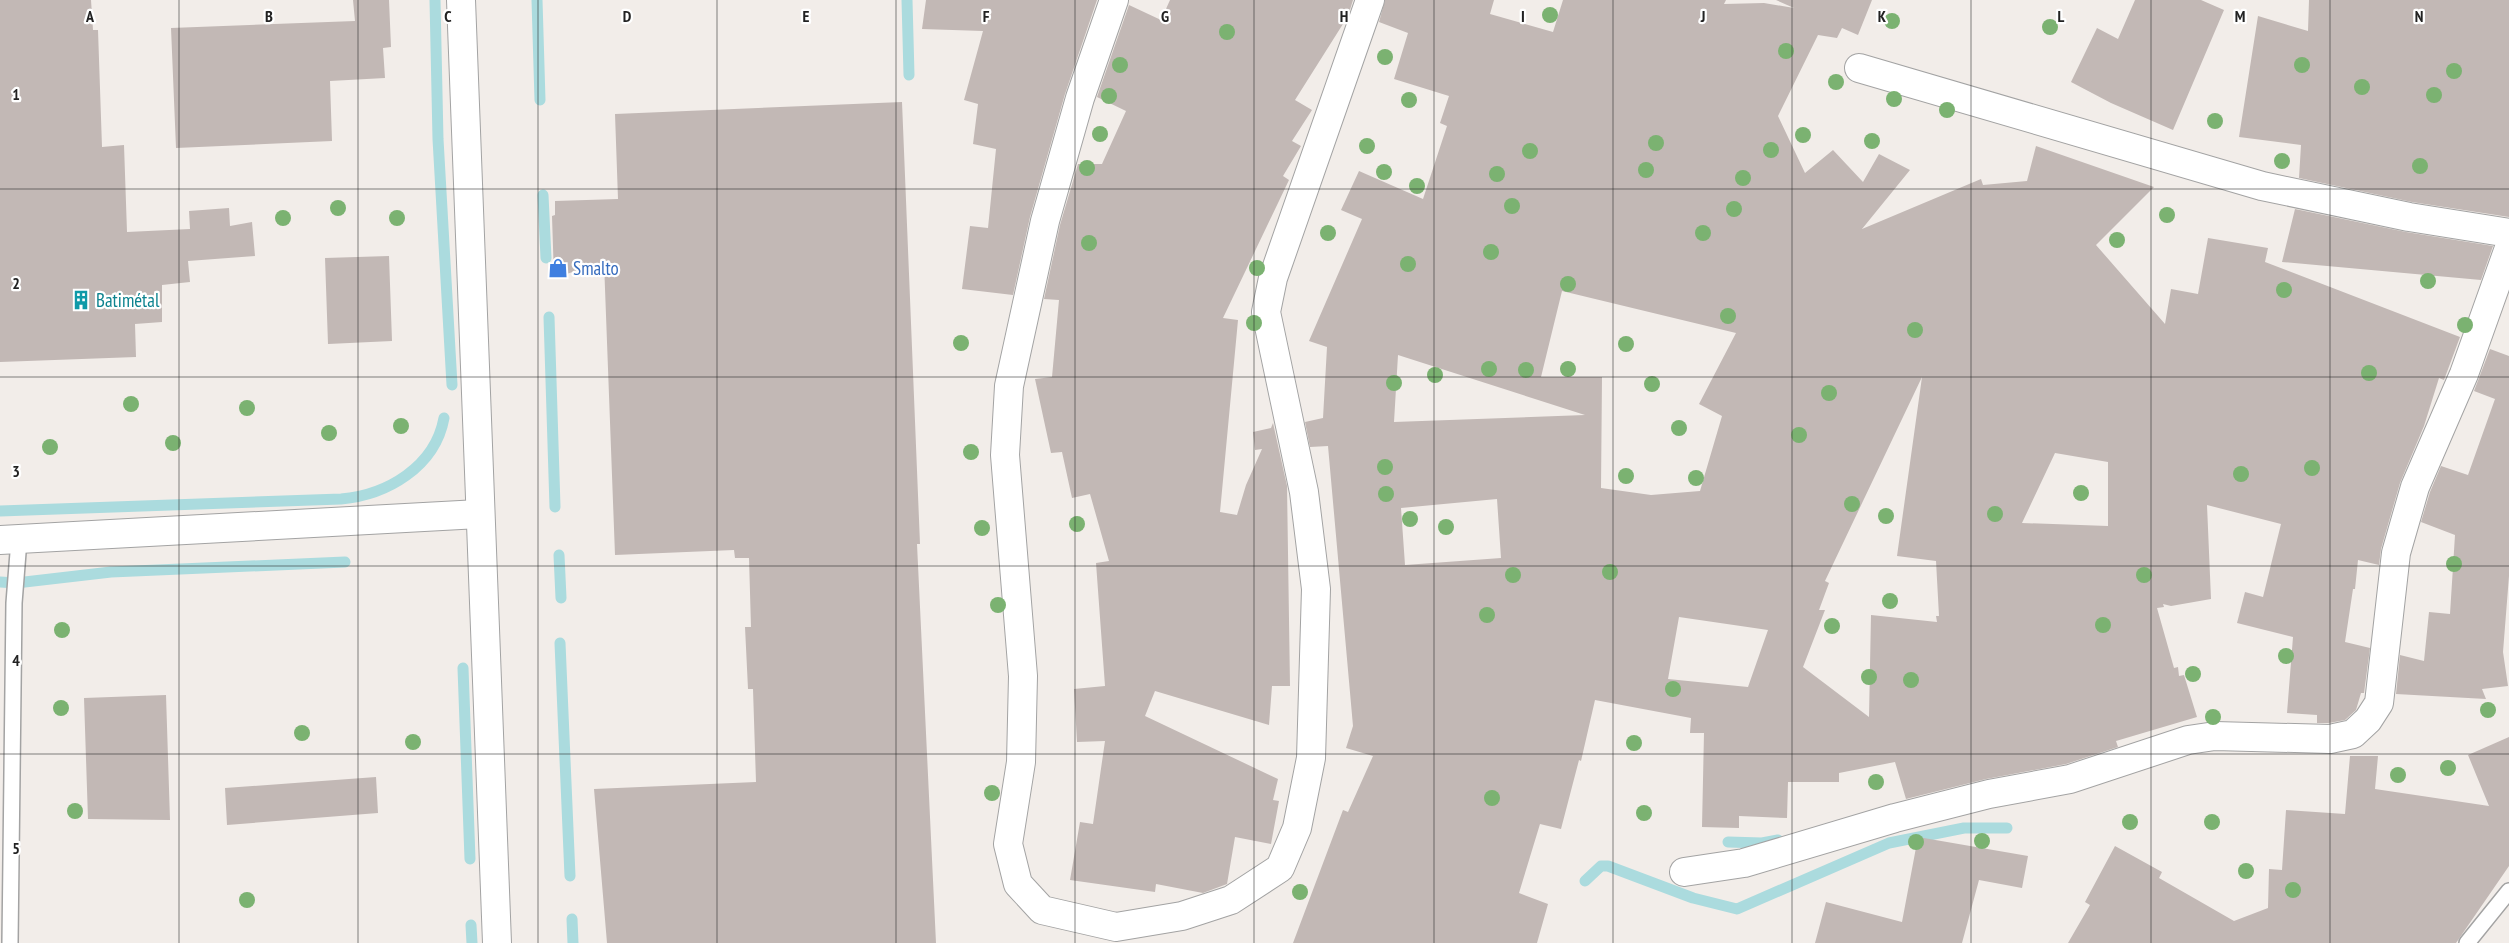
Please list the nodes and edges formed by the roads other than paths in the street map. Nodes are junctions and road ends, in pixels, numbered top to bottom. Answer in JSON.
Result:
{"nodes":[{"id":1,"x":461,"y":0,"type":"edge"},
{"id":2,"x":1114,"y":0,"type":"edge"},
{"id":3,"x":1370,"y":0,"type":"edge"},
{"id":4,"x":1859,"y":68,"type":"dead end"},
{"id":5,"x":2509,"y":232,"type":"edge"},
{"id":6,"x":2509,"y":248,"type":"edge"},
{"id":7,"x":479,"y":514,"type":"junction"},
{"id":8,"x":10,"y":540,"type":"edge"},
{"id":9,"x":1684,"y":872,"type":"dead end"},
{"id":10,"x":2509,"y":891,"type":"edge"},
{"id":11,"x":10,"y":943,"type":"edge"},
{"id":12,"x":498,"y":943,"type":"edge"},
{"id":13,"x":2467,"y":943,"type":"edge"}],
"edges":[{"from":1,"to":7,"type":"street"},
{"from":2,"to":3,"type":"street"},
{"from":4,"to":5,"type":"street"},
{"from":6,"to":9,"type":"street"},
{"from":7,"to":8,"type":"street"},
{"from":7,"to":12,"type":"street"},
{"from":8,"to":11,"type":"lane"},
{"from":10,"to":13,"type":"lane"}]}
